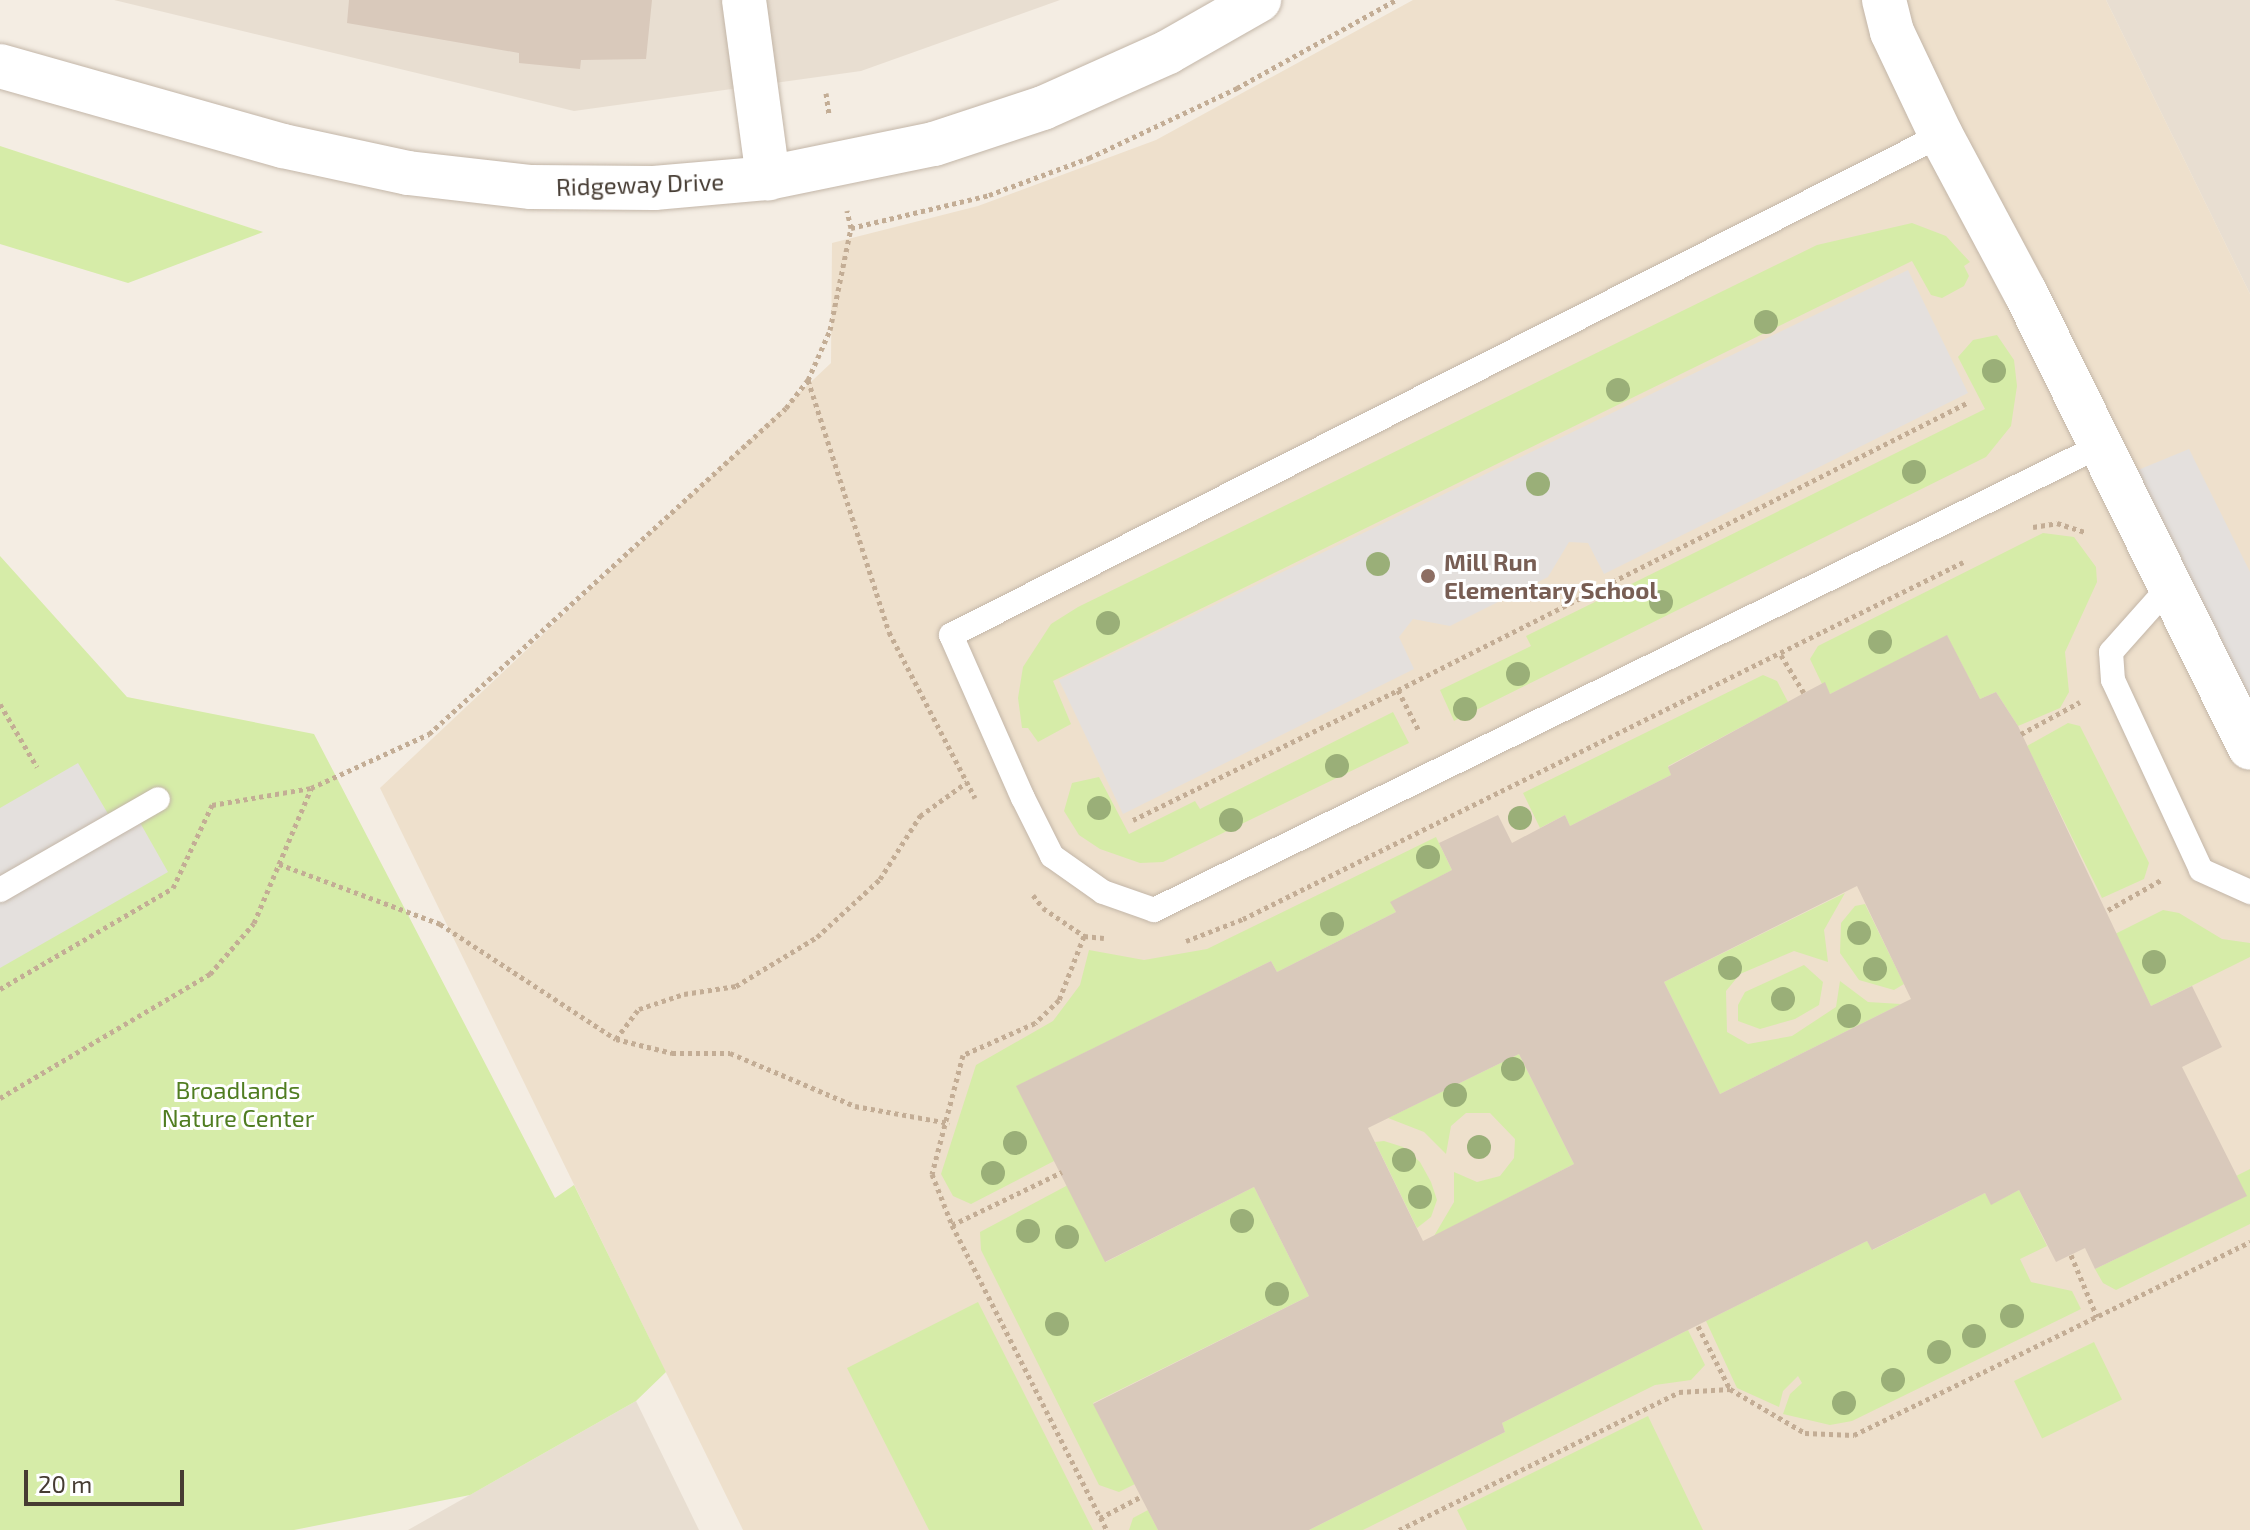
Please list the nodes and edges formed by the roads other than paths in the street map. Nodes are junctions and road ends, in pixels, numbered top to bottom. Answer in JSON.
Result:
{"nodes":[{"id":1,"x":744,"y":0,"type":"edge"},
{"id":2,"x":1259,"y":0,"type":"edge"},
{"id":3,"x":1884,"y":0,"type":"edge"},
{"id":4,"x":0,"y":66,"type":"edge"},
{"id":5,"x":1941,"y":135,"type":"junction"},
{"id":6,"x":768,"y":178,"type":"junction"},
{"id":7,"x":2100,"y":446,"type":"junction"},
{"id":8,"x":2169,"y":587,"type":"junction"},
{"id":9,"x":2250,"y":748,"type":"edge"},
{"id":10,"x":158,"y":799,"type":"dead end"},
{"id":11,"x":0,"y":890,"type":"edge"},
{"id":12,"x":2250,"y":892,"type":"edge"}],
"edges":[{"from":1,"to":6,"type":"street"},
{"from":2,"to":6,"type":"street","name":"Ridgeway Drive"},
{"from":3,"to":5,"type":"street"},
{"from":4,"to":6,"type":"street","name":"Ridgeway Drive"},
{"from":5,"to":7,"type":"street"},
{"from":5,"to":7,"type":"lane"},
{"from":7,"to":8,"type":"street"},
{"from":8,"to":9,"type":"street"},
{"from":8,"to":12,"type":"lane"},
{"from":10,"to":11,"type":"lane"}]}
